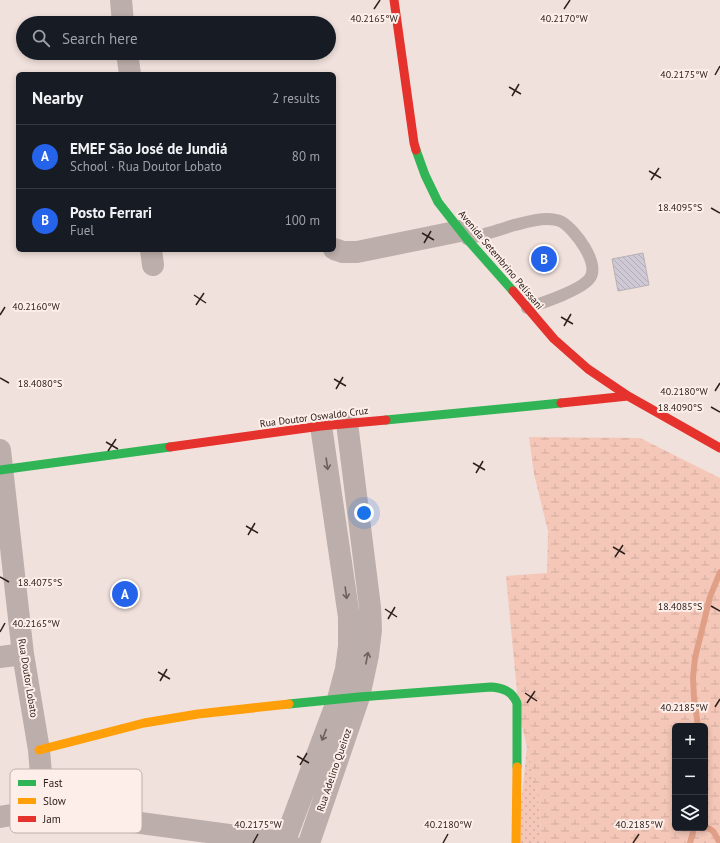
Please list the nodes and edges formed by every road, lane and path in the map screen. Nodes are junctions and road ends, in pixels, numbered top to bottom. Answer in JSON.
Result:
{"nodes":[{"id":1,"x":121,"y":0,"type":"edge"},
{"id":2,"x":394,"y":0,"type":"edge"},
{"id":3,"x":123,"y":16,"type":"edge"},
{"id":4,"x":128,"y":60,"type":"edge"},
{"id":5,"x":130,"y":72,"type":"edge"},
{"id":6,"x":464,"y":235,"type":"junction"},
{"id":7,"x":336,"y":250,"type":"edge"},
{"id":8,"x":527,"y":308,"type":"junction"},
{"id":9,"x":628,"y":396,"type":"junction"},
{"id":10,"x":347,"y":423,"type":"junction"},
{"id":11,"x":322,"y":426,"type":"junction"},
{"id":12,"x":720,"y":448,"type":"edge"},
{"id":13,"x":1,"y":463,"type":"edge"},
{"id":14,"x":23,"y":654,"type":"junction"},
{"id":15,"x":0,"y":657,"type":"edge"},
{"id":16,"x":359,"y":697,"type":"junction"},
{"id":17,"x":338,"y":699,"type":"junction"},
{"id":18,"x":39,"y":750,"type":"junction"},
{"id":19,"x":41,"y":769,"type":"edge"},
{"id":20,"x":10,"y":815,"type":"edge"},
{"id":21,"x":0,"y":817,"type":"edge"},
{"id":22,"x":142,"y":823,"type":"edge"},
{"id":23,"x":286,"y":843,"type":"edge"},
{"id":24,"x":309,"y":843,"type":"edge"},
{"id":25,"x":516,"y":843,"type":"edge"}],
"edges":[{"from":1,"to":3,"type":"street"},
{"from":2,"to":6,"type":"street","name":"Avenida Setembrino Pelissani"},
{"from":4,"to":5,"type":"street"},
{"from":6,"to":7,"type":"street"},
{"from":6,"to":8,"type":"street","name":"Avenida Setembrino Pelissani"},
{"from":6,"to":8,"type":"lane"},
{"from":8,"to":9,"type":"street","name":"Avenida Setembrino Pelissani"},
{"from":9,"to":10,"type":"street","name":"Rua Doutor Oswaldo Cruz"},
{"from":9,"to":12,"type":"street","name":"Avenida Setembrino Pelissani"},
{"from":10,"to":11,"type":"street","name":"Rua Doutor Oswaldo Cruz"},
{"from":16,"to":10,"type":"street","name":"Rua Adelino Queiroz","one_way":true},
{"from":11,"to":13,"type":"street","name":"Rua Doutor Oswaldo Cruz"},
{"from":11,"to":17,"type":"street","one_way":true},
{"from":13,"to":14,"type":"street","name":"Rua Doutor Lobato"},
{"from":14,"to":15,"type":"street"},
{"from":14,"to":18,"type":"street","name":"Rua Doutor Lobato"},
{"from":16,"to":17,"type":"street"},
{"from":16,"to":24,"type":"street","name":"Rua Adelino Queiroz"},
{"from":16,"to":25,"type":"street"},
{"from":17,"to":18,"type":"street"},
{"from":17,"to":23,"type":"street","one_way":true},
{"from":18,"to":19,"type":"street","name":"Rua Doutor Lobato"},
{"from":20,"to":21,"type":"street"},
{"from":22,"to":23,"type":"street"}]}
